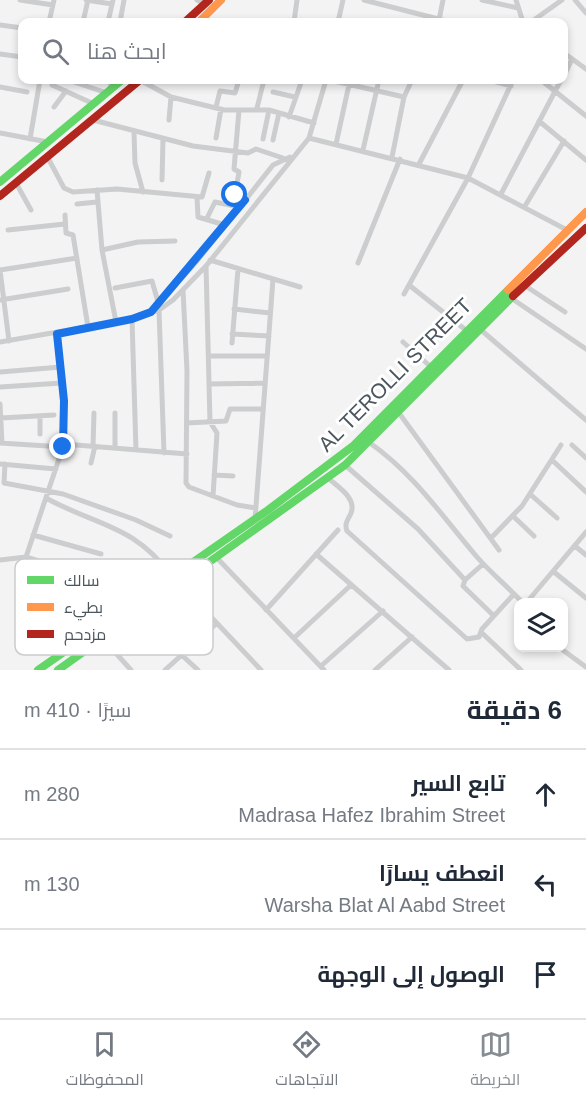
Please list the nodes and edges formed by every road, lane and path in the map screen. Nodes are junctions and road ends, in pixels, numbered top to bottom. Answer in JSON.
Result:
{"nodes":[{"id":1,"x":20,"y":0,"type":"edge"},
{"id":2,"x":87,"y":0,"type":"edge"},
{"id":3,"x":124,"y":0,"type":"edge"},
{"id":4,"x":196,"y":0,"type":"edge"},
{"id":5,"x":221,"y":0,"type":"edge"},
{"id":6,"x":297,"y":0,"type":"edge"},
{"id":7,"x":343,"y":0,"type":"edge"},
{"id":8,"x":364,"y":0,"type":"edge"},
{"id":9,"x":443,"y":0,"type":"edge"},
{"id":10,"x":482,"y":0,"type":"edge"},
{"id":11,"x":516,"y":0,"type":"edge"},
{"id":12,"x":562,"y":0,"type":"edge"},
{"id":13,"x":575,"y":0,"type":"edge"},
{"id":14,"x":101,"y":1,"type":"edge"},
{"id":15,"x":54,"y":2,"type":"edge"},
{"id":16,"x":113,"y":2,"type":"edge"},
{"id":17,"x":207,"y":2,"type":"edge"},
{"id":18,"x":376,"y":2,"type":"edge"},
{"id":19,"x":518,"y":8,"type":"junction"},
{"id":20,"x":586,"y":13,"type":"edge"},
{"id":21,"x":50,"y":18,"type":"edge"},
{"id":22,"x":84,"y":18,"type":"edge"},
{"id":23,"x":110,"y":18,"type":"edge"},
{"id":24,"x":121,"y":18,"type":"edge"},
{"id":25,"x":189,"y":18,"type":"edge"},
{"id":26,"x":203,"y":18,"type":"edge"},
{"id":27,"x":295,"y":18,"type":"edge"},
{"id":28,"x":339,"y":18,"type":"edge"},
{"id":29,"x":432,"y":18,"type":"edge"},
{"id":30,"x":439,"y":18,"type":"edge"},
{"id":31,"x":521,"y":18,"type":"edge"},
{"id":32,"x":537,"y":18,"type":"edge"},
{"id":33,"x":0,"y":25,"type":"edge"},
{"id":34,"x":18,"y":27,"type":"edge"},
{"id":35,"x":0,"y":54,"type":"edge"},
{"id":36,"x":18,"y":56,"type":"edge"},
{"id":37,"x":568,"y":56,"type":"edge"},
{"id":38,"x":572,"y":59,"type":"junction"},
{"id":39,"x":568,"y":67,"type":"edge"},
{"id":40,"x":586,"y":69,"type":"edge"},
{"id":41,"x":39,"y":84,"type":"edge"},
{"id":42,"x":83,"y":84,"type":"edge"},
{"id":43,"x":109,"y":84,"type":"edge"},
{"id":44,"x":117,"y":84,"type":"edge"},
{"id":45,"x":135,"y":84,"type":"edge"},
{"id":46,"x":147,"y":84,"type":"edge"},
{"id":47,"x":238,"y":84,"type":"edge"},
{"id":48,"x":263,"y":84,"type":"edge"},
{"id":49,"x":300,"y":84,"type":"edge"},
{"id":50,"x":327,"y":84,"type":"edge"},
{"id":51,"x":350,"y":84,"type":"edge"},
{"id":52,"x":356,"y":84,"type":"edge"},
{"id":53,"x":378,"y":84,"type":"edge"},
{"id":54,"x":410,"y":84,"type":"edge"},
{"id":55,"x":461,"y":84,"type":"edge"},
{"id":56,"x":512,"y":84,"type":"edge"},
{"id":57,"x":546,"y":84,"type":"edge"},
{"id":58,"x":559,"y":84,"type":"edge"},
{"id":59,"x":52,"y":85,"type":"dead end"},
{"id":60,"x":0,"y":87,"type":"edge"},
{"id":61,"x":376,"y":90,"type":"junction"},
{"id":62,"x":66,"y":91,"type":"junction"},
{"id":63,"x":109,"y":91,"type":"junction"},
{"id":64,"x":555,"y":91,"type":"junction"},
{"id":65,"x":27,"y":92,"type":"dead end"},
{"id":66,"x":273,"y":92,"type":"dead end"},
{"id":67,"x":171,"y":97,"type":"junction"},
{"id":68,"x":404,"y":97,"type":"junction"},
{"id":69,"x":295,"y":98,"type":"junction"},
{"id":70,"x":94,"y":104,"type":"junction"},
{"id":71,"x":54,"y":107,"type":"dead end"},
{"id":72,"x":219,"y":108,"type":"junction"},
{"id":73,"x":257,"y":108,"type":"junction"},
{"id":74,"x":239,"y":110,"type":"junction"},
{"id":75,"x":268,"y":110,"type":"junction"},
{"id":76,"x":279,"y":113,"type":"junction"},
{"id":77,"x":586,"y":116,"type":"edge"},
{"id":78,"x":289,"y":117,"type":"junction"},
{"id":79,"x":93,"y":120,"type":"junction"},
{"id":80,"x":169,"y":120,"type":"dead end"},
{"id":81,"x":539,"y":121,"type":"junction"},
{"id":82,"x":314,"y":123,"type":"junction"},
{"id":83,"x":0,"y":133,"type":"edge"},
{"id":84,"x":134,"y":133,"type":"junction"},
{"id":85,"x":216,"y":138,"type":"dead end"},
{"id":86,"x":309,"y":138,"type":"junction"},
{"id":87,"x":163,"y":139,"type":"junction"},
{"id":88,"x":263,"y":139,"type":"dead end"},
{"id":89,"x":30,"y":140,"type":"junction"},
{"id":90,"x":273,"y":140,"type":"dead end"},
{"id":91,"x":564,"y":141,"type":"junction"},
{"id":92,"x":48,"y":142,"type":"junction"},
{"id":93,"x":336,"y":144,"type":"junction"},
{"id":94,"x":363,"y":150,"type":"junction"},
{"id":95,"x":235,"y":151,"type":"junction"},
{"id":96,"x":291,"y":157,"type":"junction"},
{"id":97,"x":392,"y":157,"type":"junction"},
{"id":98,"x":48,"y":158,"type":"junction"},
{"id":99,"x":283,"y":158,"type":"junction"},
{"id":100,"x":400,"y":159,"type":"junction"},
{"id":101,"x":586,"y":160,"type":"edge"},
{"id":102,"x":419,"y":164,"type":"junction"},
{"id":103,"x":209,"y":173,"type":"dead end"},
{"id":104,"x":468,"y":178,"type":"junction"},
{"id":105,"x":162,"y":180,"type":"dead end"},
{"id":106,"x":0,"y":182,"type":"edge"},
{"id":107,"x":16,"y":183,"type":"junction"},
{"id":108,"x":97,"y":190,"type":"junction"},
{"id":109,"x":143,"y":192,"type":"junction"},
{"id":110,"x":501,"y":194,"type":"junction"},
{"id":111,"x":0,"y":196,"type":"edge"},
{"id":112,"x":197,"y":197,"type":"junction"},
{"id":113,"x":245,"y":200,"type":"junction"},
{"id":114,"x":97,"y":202,"type":"junction"},
{"id":115,"x":77,"y":204,"type":"dead end"},
{"id":116,"x":525,"y":206,"type":"junction"},
{"id":117,"x":239,"y":207,"type":"junction"},
{"id":118,"x":31,"y":210,"type":"dead end"},
{"id":119,"x":586,"y":212,"type":"edge"},
{"id":120,"x":65,"y":215,"type":"dead end"},
{"id":121,"x":207,"y":218,"type":"junction"},
{"id":122,"x":65,"y":224,"type":"junction"},
{"id":123,"x":225,"y":225,"type":"junction"},
{"id":124,"x":8,"y":230,"type":"dead end"},
{"id":125,"x":567,"y":230,"type":"junction"},
{"id":126,"x":584,"y":233,"type":"edge"},
{"id":127,"x":175,"y":241,"type":"dead end"},
{"id":128,"x":102,"y":250,"type":"junction"},
{"id":129,"x":77,"y":258,"type":"junction"},
{"id":130,"x":208,"y":263,"type":"junction"},
{"id":131,"x":358,"y":263,"type":"dead end"},
{"id":132,"x":238,"y":269,"type":"junction"},
{"id":133,"x":0,"y":270,"type":"edge"},
{"id":134,"x":273,"y":279,"type":"junction"},
{"id":135,"x":409,"y":285,"type":"junction"},
{"id":136,"x":524,"y":285,"type":"junction"},
{"id":137,"x":300,"y":287,"type":"dead end"},
{"id":138,"x":115,"y":288,"type":"dead end"},
{"id":139,"x":68,"y":289,"type":"dead end"},
{"id":140,"x":183,"y":290,"type":"junction"},
{"id":141,"x":404,"y":294,"type":"dead end"},
{"id":142,"x":511,"y":298,"type":"junction"},
{"id":143,"x":2,"y":299,"type":"edge"},
{"id":144,"x":158,"y":302,"type":"junction"},
{"id":145,"x":234,"y":309,"type":"junction"},
{"id":146,"x":159,"y":310,"type":"junction"},
{"id":147,"x":151,"y":312,"type":"junction"},
{"id":148,"x":565,"y":312,"type":"dead end"},
{"id":149,"x":270,"y":313,"type":"junction"},
{"id":150,"x":132,"y":319,"type":"junction"},
{"id":151,"x":116,"y":322,"type":"junction"},
{"id":152,"x":88,"y":327,"type":"junction"},
{"id":153,"x":481,"y":330,"type":"junction"},
{"id":154,"x":466,"y":331,"type":"junction"},
{"id":155,"x":57,"y":334,"type":"junction"},
{"id":156,"x":232,"y":334,"type":"junction"},
{"id":157,"x":268,"y":336,"type":"junction"},
{"id":158,"x":9,"y":340,"type":"junction"},
{"id":159,"x":0,"y":342,"type":"edge"},
{"id":160,"x":403,"y":342,"type":"dead end"},
{"id":161,"x":232,"y":343,"type":"dead end"},
{"id":162,"x":586,"y":350,"type":"edge"},
{"id":163,"x":267,"y":356,"type":"junction"},
{"id":164,"x":208,"y":357,"type":"junction"},
{"id":165,"x":61,"y":367,"type":"junction"},
{"id":166,"x":431,"y":367,"type":"junction"},
{"id":167,"x":0,"y":372,"type":"edge"},
{"id":168,"x":62,"y":382,"type":"junction"},
{"id":169,"x":264,"y":383,"type":"junction"},
{"id":170,"x":209,"y":384,"type":"junction"},
{"id":171,"x":0,"y":387,"type":"edge"},
{"id":172,"x":0,"y":405,"type":"edge"},
{"id":173,"x":262,"y":409,"type":"junction"},
{"id":174,"x":94,"y":413,"type":"dead end"},
{"id":175,"x":115,"y":413,"type":"dead end"},
{"id":176,"x":399,"y":413,"type":"junction"},
{"id":177,"x":54,"y":415,"type":"dead end"},
{"id":178,"x":40,"y":416,"type":"junction"},
{"id":179,"x":1,"y":420,"type":"edge"},
{"id":180,"x":586,"y":420,"type":"edge"},
{"id":181,"x":210,"y":422,"type":"junction"},
{"id":182,"x":187,"y":423,"type":"junction"},
{"id":183,"x":40,"y":434,"type":"dead end"},
{"id":184,"x":1,"y":443,"type":"edge"},
{"id":185,"x":370,"y":443,"type":"junction"},
{"id":186,"x":64,"y":445,"type":"junction"},
{"id":187,"x":561,"y":445,"type":"dead end"},
{"id":188,"x":572,"y":445,"type":"dead end"},
{"id":189,"x":94,"y":446,"type":"junction"},
{"id":190,"x":115,"y":448,"type":"junction"},
{"id":191,"x":136,"y":450,"type":"junction"},
{"id":192,"x":164,"y":453,"type":"junction"},
{"id":193,"x":187,"y":454,"type":"junction"},
{"id":194,"x":586,"y":458,"type":"edge"},
{"id":195,"x":552,"y":460,"type":"junction"},
{"id":196,"x":92,"y":463,"type":"dead end"},
{"id":197,"x":2,"y":464,"type":"edge"},
{"id":198,"x":345,"y":465,"type":"junction"},
{"id":199,"x":56,"y":469,"type":"junction"},
{"id":200,"x":214,"y":475,"type":"junction"},
{"id":201,"x":233,"y":476,"type":"dead end"},
{"id":202,"x":328,"y":478,"type":"junction"},
{"id":203,"x":586,"y":492,"type":"edge"},
{"id":204,"x":530,"y":494,"type":"junction"},
{"id":205,"x":47,"y":495,"type":"junction"},
{"id":206,"x":213,"y":496,"type":"junction"},
{"id":207,"x":256,"y":508,"type":"junction"},
{"id":208,"x":513,"y":516,"type":"junction"},
{"id":209,"x":557,"y":518,"type":"dead end"},
{"id":210,"x":255,"y":519,"type":"junction"},
{"id":211,"x":338,"y":530,"type":"dead end"},
{"id":212,"x":586,"y":532,"type":"edge"},
{"id":213,"x":33,"y":535,"type":"junction"},
{"id":214,"x":170,"y":536,"type":"dead end"},
{"id":215,"x":534,"y":536,"type":"dead end"},
{"id":216,"x":491,"y":538,"type":"junction"},
{"id":217,"x":575,"y":546,"type":"junction"},
{"id":218,"x":499,"y":550,"type":"dead end"},
{"id":219,"x":101,"y":554,"type":"dead end"},
{"id":220,"x":316,"y":554,"type":"junction"},
{"id":221,"x":586,"y":555,"type":"edge"},
{"id":222,"x":26,"y":557,"type":"junction"},
{"id":223,"x":217,"y":558,"type":"junction"},
{"id":224,"x":31,"y":559,"type":"edge"},
{"id":225,"x":158,"y":559,"type":"edge"},
{"id":226,"x":196,"y":559,"type":"edge"},
{"id":227,"x":0,"y":560,"type":"edge"},
{"id":228,"x":213,"y":561,"type":"edge"},
{"id":229,"x":483,"y":564,"type":"junction"},
{"id":230,"x":554,"y":572,"type":"junction"},
{"id":231,"x":465,"y":580,"type":"junction"},
{"id":232,"x":351,"y":585,"type":"junction"},
{"id":233,"x":514,"y":594,"type":"junction"},
{"id":234,"x":518,"y":598,"type":"edge"},
{"id":235,"x":531,"y":598,"type":"edge"},
{"id":236,"x":586,"y":598,"type":"edge"},
{"id":237,"x":266,"y":610,"type":"junction"},
{"id":238,"x":383,"y":611,"type":"junction"},
{"id":239,"x":494,"y":616,"type":"junction"},
{"id":240,"x":213,"y":621,"type":"edge"},
{"id":241,"x":216,"y":624,"type":"junction"},
{"id":242,"x":213,"y":627,"type":"edge"},
{"id":243,"x":482,"y":633,"type":"junction"},
{"id":244,"x":412,"y":637,"type":"junction"},
{"id":245,"x":294,"y":638,"type":"junction"},
{"id":246,"x":565,"y":652,"type":"edge"},
{"id":247,"x":59,"y":655,"type":"edge"},
{"id":248,"x":82,"y":655,"type":"edge"},
{"id":249,"x":114,"y":655,"type":"edge"},
{"id":250,"x":182,"y":655,"type":"edge"},
{"id":251,"x":184,"y":655,"type":"edge"},
{"id":252,"x":68,"y":667,"type":"edge"},
{"id":253,"x":586,"y":667,"type":"edge"},
{"id":254,"x":124,"y":668,"type":"edge"},
{"id":255,"x":323,"y":668,"type":"edge"},
{"id":256,"x":440,"y":668,"type":"edge"},
{"id":257,"x":38,"y":670,"type":"edge"},
{"id":258,"x":58,"y":670,"type":"edge"},
{"id":259,"x":131,"y":670,"type":"edge"},
{"id":260,"x":165,"y":670,"type":"edge"},
{"id":261,"x":198,"y":670,"type":"edge"},
{"id":262,"x":261,"y":670,"type":"edge"},
{"id":263,"x":375,"y":670,"type":"edge"},
{"id":264,"x":448,"y":670,"type":"edge"},
{"id":265,"x":521,"y":670,"type":"edge"}],
"edges":[{"from":1,"to":15,"type":"street"},
{"from":2,"to":14,"type":"street"},
{"from":2,"to":22,"type":"street"},
{"from":3,"to":24,"type":"street"},
{"from":4,"to":17,"type":"street"},
{"from":5,"to":26,"type":"street"},
{"from":6,"to":27,"type":"street"},
{"from":7,"to":28,"type":"street"},
{"from":8,"to":18,"type":"street"},
{"from":9,"to":30,"type":"street"},
{"from":10,"to":19,"type":"street"},
{"from":11,"to":19,"type":"street"},
{"from":12,"to":32,"type":"street"},
{"from":13,"to":20,"type":"street"},
{"from":14,"to":16,"type":"street"},
{"from":15,"to":21,"type":"street"},
{"from":16,"to":23,"type":"street"},
{"from":17,"to":25,"type":"street"},
{"from":18,"to":29,"type":"street"},
{"from":19,"to":31,"type":"street"},
{"from":33,"to":34,"type":"street"},
{"from":35,"to":36,"type":"street"},
{"from":37,"to":38,"type":"street"},
{"from":38,"to":39,"type":"street"},
{"from":38,"to":40,"type":"street"},
{"from":41,"to":89,"type":"street"},
{"from":42,"to":63,"type":"street"},
{"from":43,"to":63,"type":"street"},
{"from":44,"to":63,"type":"street"},
{"from":45,"to":79,"type":"street"},
{"from":46,"to":67,"type":"street"},
{"from":47,"to":72,"type":"street"},
{"from":48,"to":73,"type":"street"},
{"from":49,"to":69,"type":"street"},
{"from":50,"to":82,"type":"street"},
{"from":51,"to":93,"type":"street"},
{"from":52,"to":61,"type":"street"},
{"from":53,"to":61,"type":"street"},
{"from":54,"to":68,"type":"street"},
{"from":55,"to":102,"type":"street"},
{"from":56,"to":104,"type":"street"},
{"from":57,"to":64,"type":"street"},
{"from":58,"to":64,"type":"street"},
{"from":59,"to":62,"type":"street"},
{"from":60,"to":65,"type":"street"},
{"from":61,"to":68,"type":"street"},
{"from":61,"to":94,"type":"street"},
{"from":62,"to":70,"type":"street"},
{"from":62,"to":71,"type":"street"},
{"from":63,"to":70,"type":"street"},
{"from":64,"to":77,"type":"street"},
{"from":64,"to":81,"type":"street"},
{"from":66,"to":69,"type":"street"},
{"from":67,"to":72,"type":"street"},
{"from":67,"to":80,"type":"street"},
{"from":68,"to":97,"type":"street"},
{"from":69,"to":78,"type":"street"},
{"from":70,"to":92,"type":"street"},
{"from":72,"to":74,"type":"street"},
{"from":72,"to":85,"type":"street"},
{"from":73,"to":74,"type":"street"},
{"from":73,"to":75,"type":"street"},
{"from":74,"to":95,"type":"street"},
{"from":75,"to":76,"type":"street"},
{"from":75,"to":88,"type":"street"},
{"from":76,"to":78,"type":"street"},
{"from":76,"to":90,"type":"street"},
{"from":78,"to":82,"type":"street"},
{"from":79,"to":84,"type":"street"},
{"from":79,"to":98,"type":"street"},
{"from":81,"to":91,"type":"street"},
{"from":81,"to":110,"type":"street"},
{"from":82,"to":86,"type":"street"},
{"from":83,"to":89,"type":"street"},
{"from":84,"to":87,"type":"street"},
{"from":84,"to":109,"type":"street"},
{"from":86,"to":93,"type":"street"},
{"from":86,"to":96,"type":"street"},
{"from":87,"to":95,"type":"street"},
{"from":87,"to":105,"type":"street"},
{"from":89,"to":92,"type":"street"},
{"from":91,"to":101,"type":"street"},
{"from":91,"to":116,"type":"street"},
{"from":92,"to":106,"type":"street"},
{"from":93,"to":94,"type":"street"},
{"from":94,"to":97,"type":"street"},
{"from":95,"to":99,"type":"street"},
{"from":95,"to":113,"type":"street"},
{"from":96,"to":99,"type":"street"},
{"from":96,"to":130,"type":"street"},
{"from":97,"to":100,"type":"street"},
{"from":98,"to":107,"type":"street"},
{"from":98,"to":108,"type":"street"},
{"from":99,"to":113,"type":"street"},
{"from":100,"to":102,"type":"street"},
{"from":100,"to":131,"type":"street"},
{"from":102,"to":104,"type":"street"},
{"from":103,"to":112,"type":"street"},
{"from":104,"to":110,"type":"street"},
{"from":104,"to":135,"type":"street"},
{"from":107,"to":111,"type":"street"},
{"from":107,"to":118,"type":"street"},
{"from":108,"to":109,"type":"street"},
{"from":108,"to":114,"type":"street"},
{"from":109,"to":112,"type":"street"},
{"from":110,"to":116,"type":"street"},
{"from":112,"to":121,"type":"street"},
{"from":113,"to":117,"type":"street"},
{"from":114,"to":115,"type":"street"},
{"from":114,"to":128,"type":"street"},
{"from":116,"to":125,"type":"street"},
{"from":117,"to":121,"type":"street"},
{"from":117,"to":123,"type":"street"},
{"from":119,"to":125,"type":"street","name":"AL TEROLLI STREET"},
{"from":120,"to":122,"type":"street"},
{"from":121,"to":123,"type":"street"},
{"from":122,"to":124,"type":"street"},
{"from":122,"to":129,"type":"street"},
{"from":123,"to":144,"type":"street"},
{"from":125,"to":154,"type":"street","name":"AL TEROLLI STREET"},
{"from":126,"to":136,"type":"street","name":"AL TEROLLI STREET"},
{"from":127,"to":128,"type":"street"},
{"from":128,"to":151,"type":"street"},
{"from":129,"to":133,"type":"street"},
{"from":129,"to":152,"type":"street"},
{"from":130,"to":132,"type":"street"},
{"from":130,"to":140,"type":"street"},
{"from":130,"to":164,"type":"street"},
{"from":132,"to":134,"type":"street"},
{"from":132,"to":145,"type":"street"},
{"from":133,"to":143,"type":"street"},
{"from":134,"to":137,"type":"street"},
{"from":134,"to":149,"type":"street"},
{"from":135,"to":141,"type":"street"},
{"from":135,"to":154,"type":"street"},
{"from":136,"to":142,"type":"street","name":"AL TEROLLI STREET"},
{"from":136,"to":148,"type":"street"},
{"from":138,"to":144,"type":"street"},
{"from":139,"to":143,"type":"street"},
{"from":140,"to":146,"type":"street"},
{"from":140,"to":182,"type":"street"},
{"from":142,"to":153,"type":"street","name":"AL TEROLLI STREET"},
{"from":142,"to":162,"type":"street"},
{"from":143,"to":158,"type":"street"},
{"from":144,"to":147,"type":"street"},
{"from":145,"to":149,"type":"street"},
{"from":145,"to":156,"type":"street"},
{"from":146,"to":147,"type":"street"},
{"from":146,"to":192,"type":"street"},
{"from":147,"to":150,"type":"street"},
{"from":149,"to":157,"type":"street"},
{"from":150,"to":151,"type":"street"},
{"from":150,"to":191,"type":"street"},
{"from":151,"to":152,"type":"street"},
{"from":152,"to":155,"type":"street"},
{"from":153,"to":176,"type":"street","name":"AL TEROLLI STREET"},
{"from":153,"to":180,"type":"street"},
{"from":154,"to":166,"type":"street","name":"AL TEROLLI STREET"},
{"from":155,"to":158,"type":"street"},
{"from":155,"to":165,"type":"street"},
{"from":156,"to":157,"type":"street"},
{"from":156,"to":161,"type":"street"},
{"from":157,"to":163,"type":"street"},
{"from":158,"to":159,"type":"street"},
{"from":160,"to":166,"type":"street"},
{"from":163,"to":164,"type":"street"},
{"from":163,"to":169,"type":"street"},
{"from":164,"to":170,"type":"street"},
{"from":165,"to":167,"type":"street"},
{"from":165,"to":168,"type":"street"},
{"from":166,"to":210,"type":"street","name":"AL TEROLLI STREET"},
{"from":168,"to":171,"type":"street"},
{"from":168,"to":186,"type":"street"},
{"from":169,"to":170,"type":"street"},
{"from":169,"to":173,"type":"street"},
{"from":170,"to":181,"type":"street"},
{"from":172,"to":179,"type":"street"},
{"from":173,"to":181,"type":"street"},
{"from":173,"to":207,"type":"street"},
{"from":174,"to":189,"type":"street"},
{"from":175,"to":190,"type":"street"},
{"from":176,"to":185,"type":"street","name":"AL TEROLLI STREET"},
{"from":176,"to":216,"type":"street"},
{"from":177,"to":178,"type":"street"},
{"from":178,"to":179,"type":"street"},
{"from":178,"to":183,"type":"street"},
{"from":179,"to":184,"type":"street"},
{"from":181,"to":182,"type":"street"},
{"from":181,"to":200,"type":"street"},
{"from":182,"to":193,"type":"street"},
{"from":184,"to":186,"type":"street"},
{"from":185,"to":198,"type":"street","name":"AL TEROLLI STREET"},
{"from":185,"to":229,"type":"street"},
{"from":186,"to":189,"type":"street"},
{"from":186,"to":199,"type":"street"},
{"from":187,"to":195,"type":"street"},
{"from":188,"to":194,"type":"street"},
{"from":189,"to":190,"type":"street"},
{"from":189,"to":196,"type":"street"},
{"from":190,"to":191,"type":"street"},
{"from":191,"to":192,"type":"street"},
{"from":192,"to":193,"type":"street"},
{"from":193,"to":206,"type":"street"},
{"from":195,"to":203,"type":"street"},
{"from":195,"to":204,"type":"street"},
{"from":197,"to":199,"type":"street"},
{"from":197,"to":205,"type":"street"},
{"from":198,"to":202,"type":"street","name":"AL TEROLLI STREET"},
{"from":198,"to":231,"type":"street"},
{"from":199,"to":205,"type":"street"},
{"from":200,"to":201,"type":"street"},
{"from":200,"to":206,"type":"street"},
{"from":202,"to":223,"type":"street","name":"AL TEROLLI STREET"},
{"from":202,"to":243,"type":"street"},
{"from":204,"to":208,"type":"street"},
{"from":204,"to":209,"type":"street"},
{"from":205,"to":213,"type":"street"},
{"from":205,"to":214,"type":"street"},
{"from":205,"to":225,"type":"street"},
{"from":206,"to":207,"type":"street"},
{"from":207,"to":210,"type":"street"},
{"from":208,"to":215,"type":"street"},
{"from":208,"to":216,"type":"street"},
{"from":210,"to":226,"type":"street","name":"AL TEROLLI STREET"},
{"from":211,"to":220,"type":"street"},
{"from":212,"to":217,"type":"street"},
{"from":213,"to":219,"type":"street"},
{"from":213,"to":222,"type":"street"},
{"from":216,"to":218,"type":"street"},
{"from":217,"to":221,"type":"street"},
{"from":217,"to":230,"type":"street"},
{"from":220,"to":232,"type":"street"},
{"from":220,"to":237,"type":"street"},
{"from":222,"to":224,"type":"street"},
{"from":222,"to":227,"type":"street"},
{"from":223,"to":228,"type":"street","name":"AL TEROLLI STREET"},
{"from":223,"to":237,"type":"street"},
{"from":229,"to":231,"type":"street"},
{"from":229,"to":233,"type":"street"},
{"from":230,"to":235,"type":"street"},
{"from":230,"to":236,"type":"street"},
{"from":231,"to":239,"type":"street"},
{"from":232,"to":238,"type":"street"},
{"from":232,"to":245,"type":"street"},
{"from":233,"to":234,"type":"street"},
{"from":233,"to":239,"type":"street"},
{"from":237,"to":245,"type":"street"},
{"from":238,"to":244,"type":"street"},
{"from":238,"to":255,"type":"street"},
{"from":239,"to":243,"type":"street"},
{"from":240,"to":241,"type":"street"},
{"from":241,"to":242,"type":"street"},
{"from":241,"to":262,"type":"street"},
{"from":243,"to":265,"type":"street"},
{"from":244,"to":256,"type":"street"},
{"from":244,"to":263,"type":"street"},
{"from":245,"to":255,"type":"street"},
{"from":246,"to":253,"type":"street"},
{"from":247,"to":257,"type":"street","name":"AL TEROLLI STREET"},
{"from":248,"to":252,"type":"street","name":"AL TEROLLI STREET"},
{"from":249,"to":254,"type":"street"},
{"from":250,"to":260,"type":"street"},
{"from":251,"to":261,"type":"street"},
{"from":252,"to":258,"type":"street","name":"AL TEROLLI STREET"},
{"from":254,"to":259,"type":"street"},
{"from":256,"to":264,"type":"street"}]}
